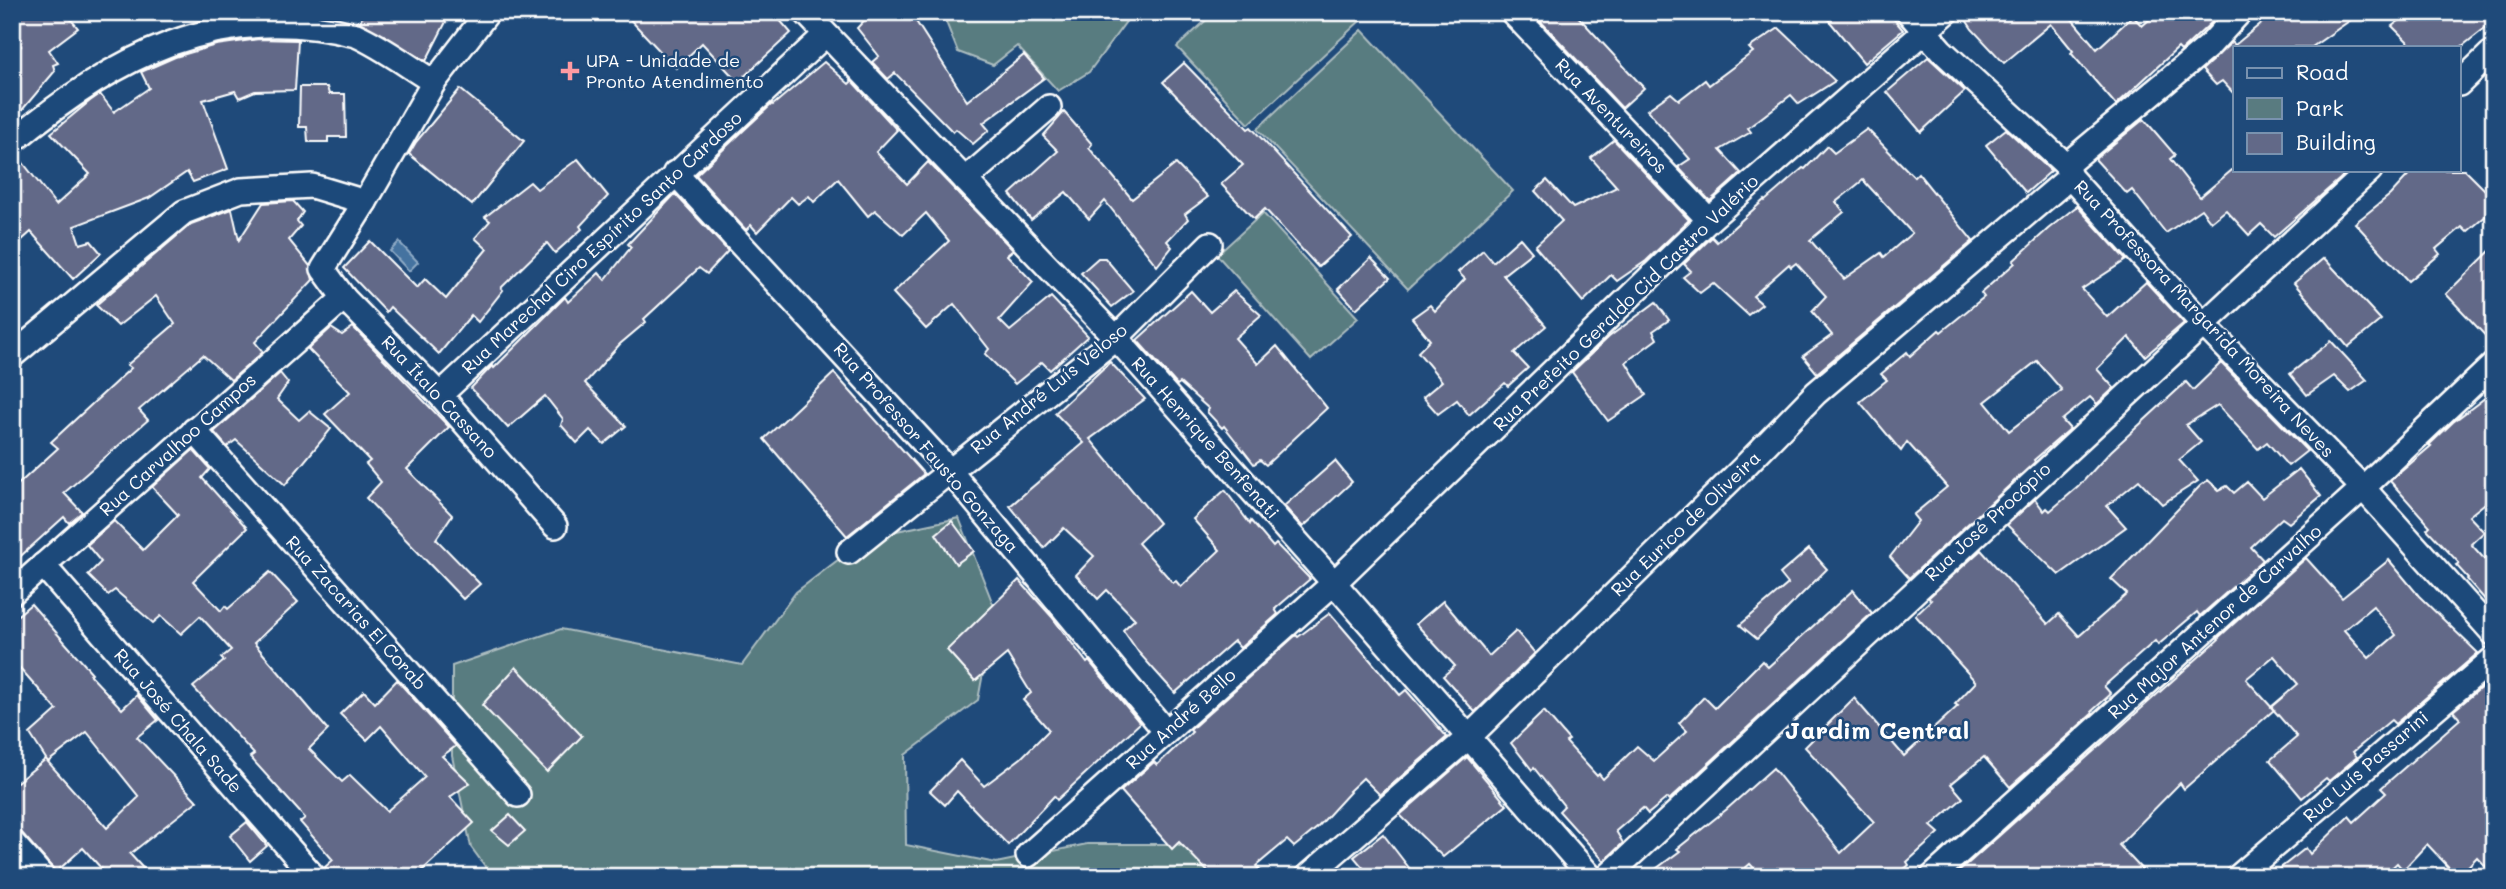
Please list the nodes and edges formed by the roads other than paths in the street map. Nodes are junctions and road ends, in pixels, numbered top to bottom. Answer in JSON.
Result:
{"nodes":[{"id":1,"x":488,"y":12,"type":"edge"},
{"id":2,"x":805,"y":12,"type":"edge"},
{"id":3,"x":1512,"y":12,"type":"edge"},
{"id":4,"x":1908,"y":12,"type":"edge"},
{"id":5,"x":1947,"y":12,"type":"edge"},
{"id":6,"x":2240,"y":12,"type":"edge"},
{"id":7,"x":1924,"y":30,"type":"junction"},
{"id":8,"x":825,"y":35,"type":"junction"},
{"id":9,"x":2490,"y":54,"type":"dead end"},
{"id":10,"x":434,"y":82,"type":"junction"},
{"id":11,"x":2460,"y":83,"type":"edge"},
{"id":12,"x":1049,"y":107,"type":"dead end"},
{"id":13,"x":12,"y":142,"type":"edge"},
{"id":14,"x":2068,"y":171,"type":"junction"},
{"id":15,"x":2368,"y":172,"type":"edge"},
{"id":16,"x":675,"y":173,"type":"junction"},
{"id":17,"x":965,"y":180,"type":"junction"},
{"id":18,"x":365,"y":202,"type":"junction"},
{"id":19,"x":1709,"y":220,"type":"junction"},
{"id":20,"x":1210,"y":244,"type":"dead end"},
{"id":21,"x":344,"y":298,"type":"junction"},
{"id":22,"x":2202,"y":323,"type":"junction"},
{"id":23,"x":1116,"y":338,"type":"junction"},
{"id":24,"x":12,"y":356,"type":"edge"},
{"id":25,"x":2494,"y":364,"type":"edge"},
{"id":26,"x":440,"y":394,"type":"junction"},
{"id":27,"x":194,"y":430,"type":"junction"},
{"id":28,"x":949,"y":470,"type":"junction"},
{"id":29,"x":2364,"y":488,"type":"junction"},
{"id":30,"x":555,"y":526,"type":"dead end"},
{"id":31,"x":849,"y":552,"type":"dead end"},
{"id":32,"x":43,"y":565,"type":"junction"},
{"id":33,"x":1334,"y":583,"type":"junction"},
{"id":34,"x":12,"y":593,"type":"edge"},
{"id":35,"x":2494,"y":634,"type":"edge"},
{"id":36,"x":2494,"y":658,"type":"edge"},
{"id":37,"x":1166,"y":732,"type":"junction"},
{"id":38,"x":1469,"y":737,"type":"junction"},
{"id":39,"x":518,"y":795,"type":"dead end"},
{"id":40,"x":12,"y":842,"type":"edge"},
{"id":41,"x":1028,"y":855,"type":"dead end"},
{"id":42,"x":43,"y":877,"type":"edge"},
{"id":43,"x":314,"y":877,"type":"edge"},
{"id":44,"x":1307,"y":877,"type":"edge"},
{"id":45,"x":1591,"y":877,"type":"edge"},
{"id":46,"x":1607,"y":877,"type":"edge"},
{"id":47,"x":1933,"y":877,"type":"edge"},
{"id":48,"x":2238,"y":877,"type":"edge"}],
"edges":[{"from":1,"to":10,"type":"street"},
{"from":2,"to":8,"type":"street","name":"Rua Henrique Benfenati"},
{"from":3,"to":19,"type":"street","name":"Rua Aventureiros"},
{"from":4,"to":7,"type":"street","name":"Rua Professora Margarida Moreira Neves"},
{"from":5,"to":7,"type":"street","name":"Rua Prefeito Geraldo Cid Castro Valério"},
{"from":6,"to":14,"type":"street","name":"Rua Eurico de Oliveira"},
{"from":7,"to":14,"type":"street","name":"Rua Professora Margarida Moreira Neves"},
{"from":7,"to":19,"type":"street","name":"Rua Prefeito Geraldo Cid Castro Valério"},
{"from":8,"to":16,"type":"street","name":"Rua Marechal Ciro Espírito Santo Cardoso"},
{"from":8,"to":17,"type":"street","name":"Rua Henrique Benfenati"},
{"from":9,"to":11,"type":"street"},
{"from":10,"to":13,"type":"street"},
{"from":10,"to":18,"type":"street"},
{"from":12,"to":17,"type":"street"},
{"from":14,"to":22,"type":"street","name":"Rua Professora Margarida Moreira Neves"},
{"from":14,"to":38,"type":"street","name":"Rua Eurico de Oliveira"},
{"from":15,"to":22,"type":"street","name":"Rua José Procópio"},
{"from":16,"to":26,"type":"street","name":"Rua Marechal Ciro Espírito Santo Cardoso"},
{"from":16,"to":28,"type":"street","name":"Rua Professor Fausto Gonzaga"},
{"from":17,"to":23,"type":"street","name":"Rua Henrique Benfenati"},
{"from":18,"to":21,"type":"street","name":"Rua Ítalo Cassano"},
{"from":18,"to":24,"type":"street"},
{"from":19,"to":33,"type":"street","name":"Rua Prefeito Geraldo Cid Castro Valério"},
{"from":20,"to":23,"type":"street","name":"Rua André Luís Veloso"},
{"from":21,"to":26,"type":"street","name":"Rua Ítalo Cassano"},
{"from":21,"to":27,"type":"street","name":"Rua Carvalhoo Campos"},
{"from":22,"to":29,"type":"street","name":"Rua Professora Margarida Moreira Neves"},
{"from":22,"to":46,"type":"street","name":"Rua José Procópio"},
{"from":23,"to":28,"type":"street","name":"Rua André Luís Veloso"},
{"from":23,"to":33,"type":"street","name":"Rua Henrique Benfenati"},
{"from":25,"to":29,"type":"street","name":"Rua Major Antenor de Carvalho"},
{"from":26,"to":30,"type":"street","name":"Rua Ítalo Cassano"},
{"from":27,"to":32,"type":"street","name":"Rua Carvalhoo Campos"},
{"from":27,"to":39,"type":"street","name":"Rua Zacarias El Corab"},
{"from":28,"to":31,"type":"street","name":"Rua André Luís Veloso"},
{"from":28,"to":37,"type":"street","name":"Rua Professor Fausto Gonzaga"},
{"from":29,"to":35,"type":"street","name":"Rua Professora Margarida Moreira Neves"},
{"from":29,"to":47,"type":"street","name":"Rua Major Antenor de Carvalho"},
{"from":32,"to":34,"type":"street","name":"Rua Carvalhoo Campos"},
{"from":32,"to":43,"type":"street","name":"Rua José Chala Sade"},
{"from":33,"to":37,"type":"street","name":"Rua André Bello"},
{"from":33,"to":38,"type":"street","name":"Rua Henrique Benfenati"},
{"from":36,"to":48,"type":"street","name":"Rua Luís Passarini"},
{"from":37,"to":41,"type":"street","name":"Rua André Bello"},
{"from":38,"to":44,"type":"street","name":"Rua Eurico de Oliveira"},
{"from":38,"to":45,"type":"street","name":"Rua Henrique Benfenati"},
{"from":40,"to":42,"type":"street"}]}
